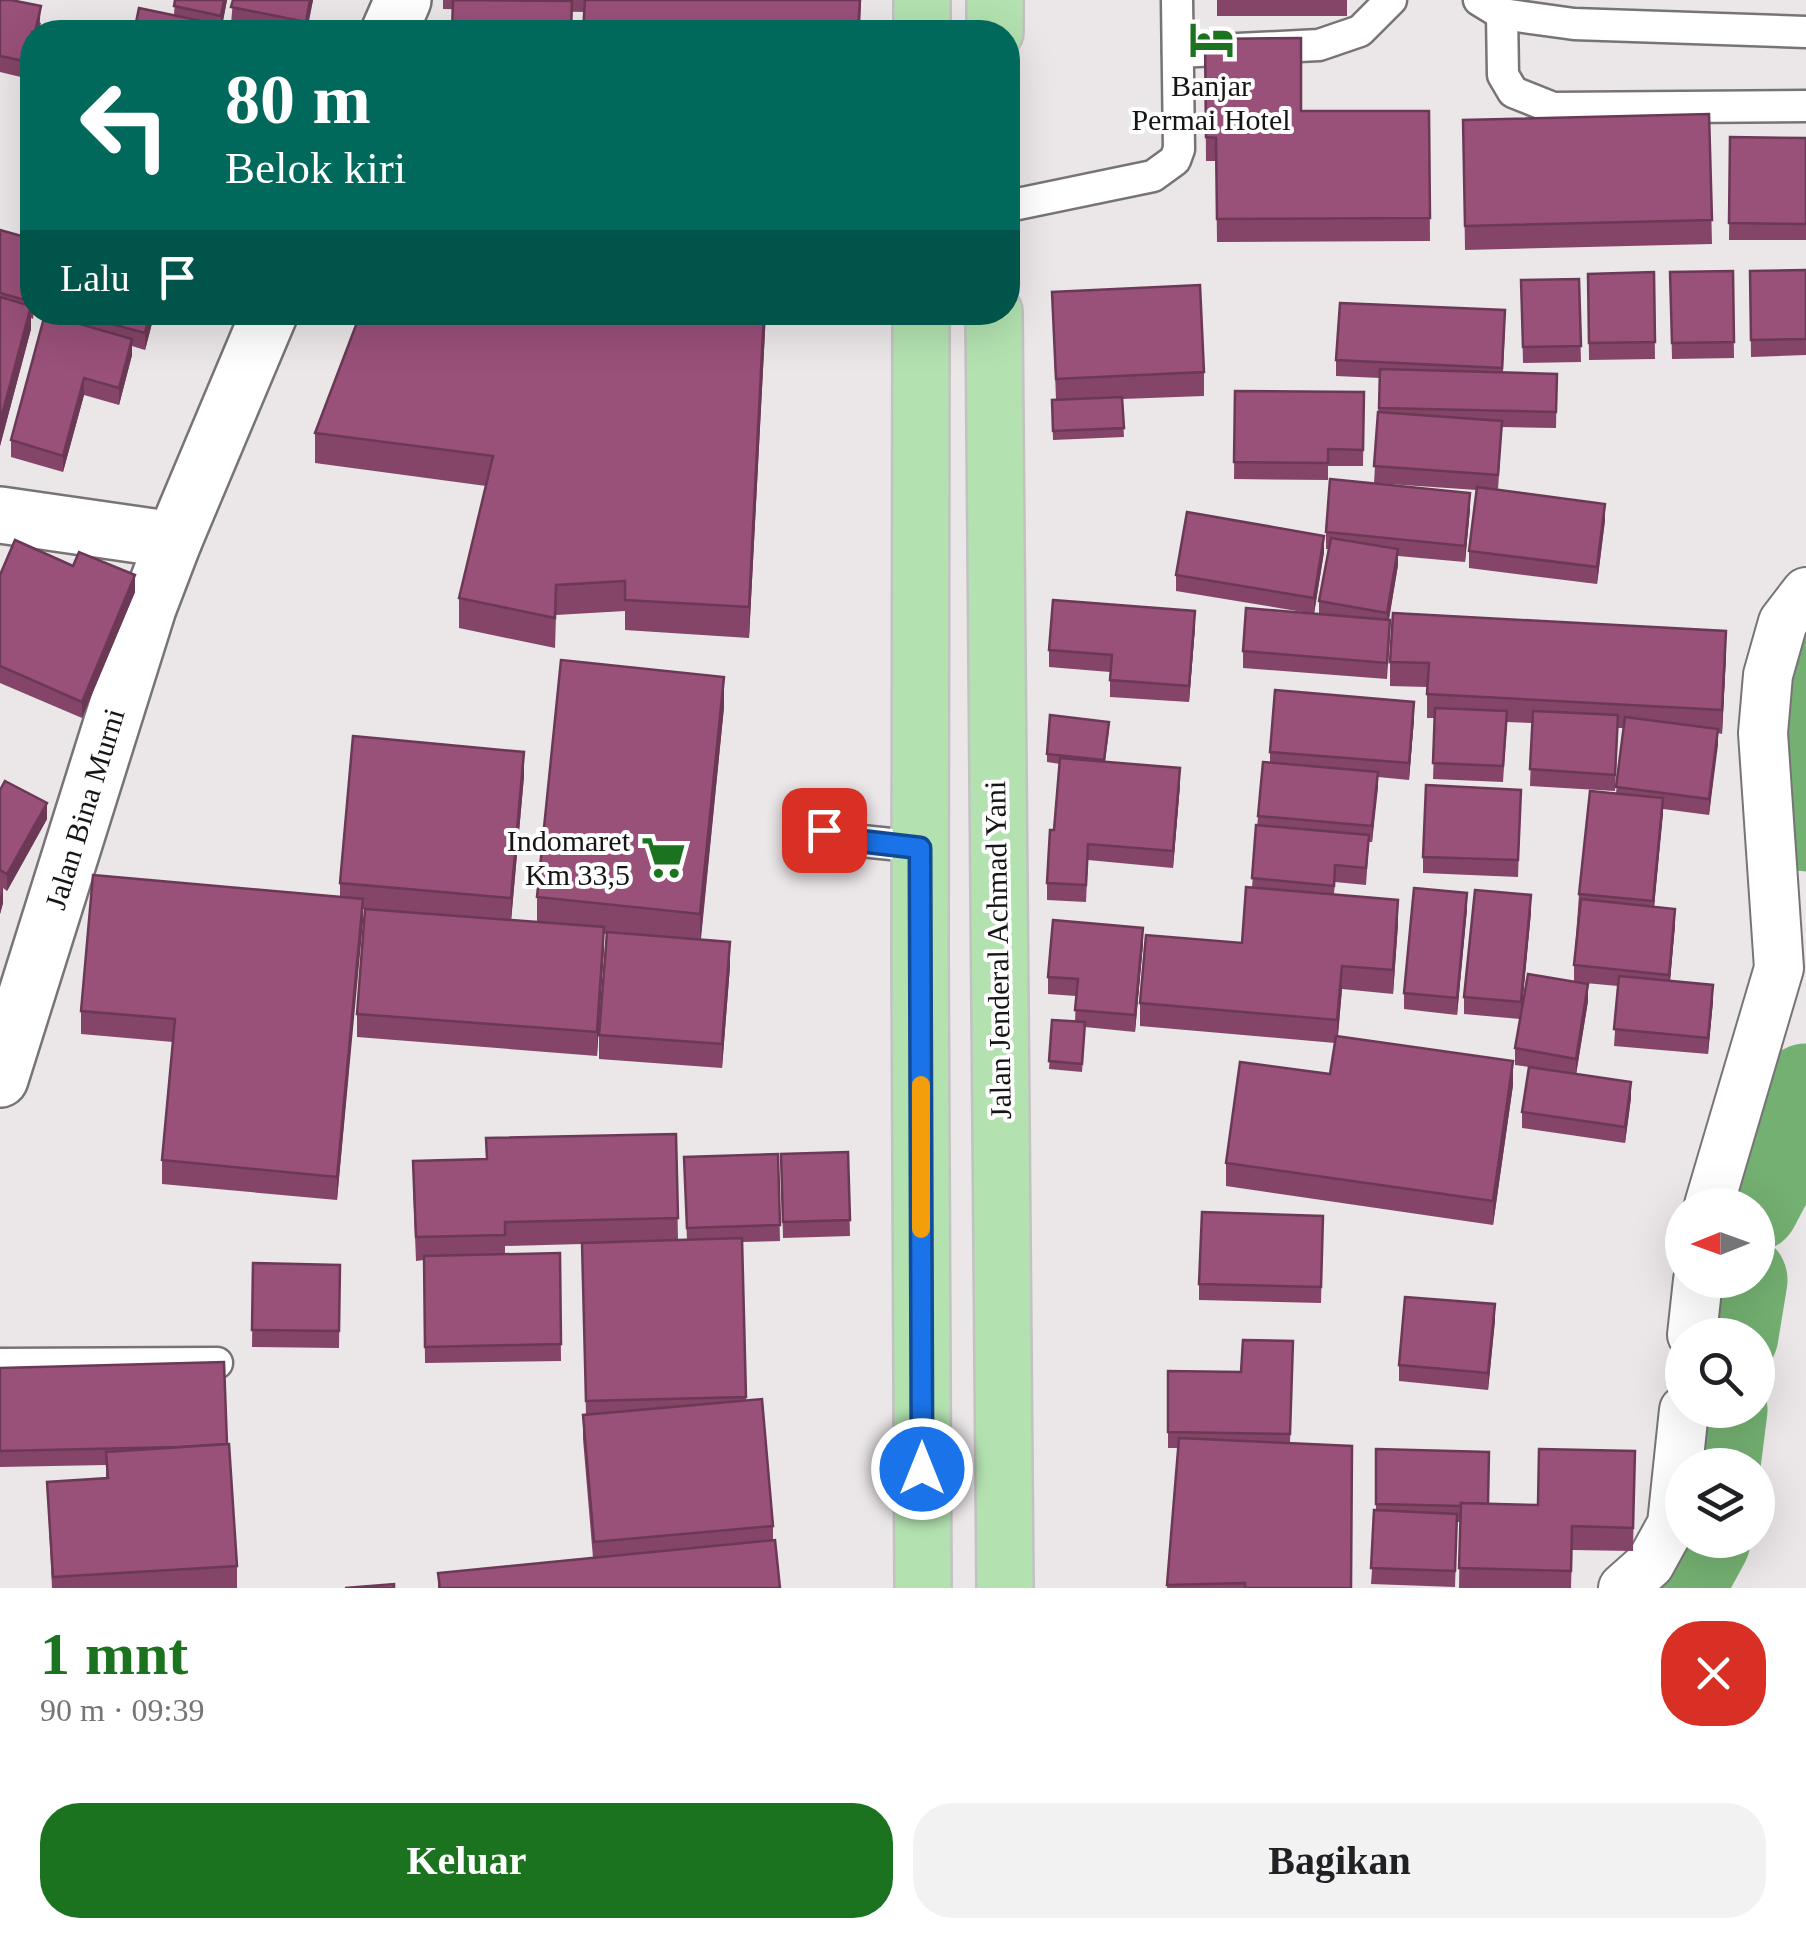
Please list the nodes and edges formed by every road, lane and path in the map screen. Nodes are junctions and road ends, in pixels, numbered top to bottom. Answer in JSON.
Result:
{"nodes":[{"id":1,"x":1177,"y":0,"type":"edge"},
{"id":2,"x":1391,"y":0,"type":"edge"},
{"id":3,"x":1491,"y":7,"type":"edge"},
{"id":4,"x":1806,"y":32,"type":"edge"},
{"id":5,"x":1178,"y":52,"type":"junction"},
{"id":6,"x":1806,"y":106,"type":"edge"},
{"id":7,"x":1020,"y":204,"type":"edge"},
{"id":8,"x":265,"y":325,"type":"edge"},
{"id":9,"x":921,"y":325,"type":"edge"},
{"id":10,"x":994,"y":325,"type":"edge"},
{"id":11,"x":921,"y":414,"type":"junction"},
{"id":12,"x":994,"y":415,"type":"junction"},
{"id":13,"x":0,"y":515,"type":"edge"},
{"id":14,"x":174,"y":540,"type":"junction"},
{"id":15,"x":1806,"y":592,"type":"edge"},
{"id":16,"x":824,"y":830,"type":"dead end"},
{"id":17,"x":920,"y":848,"type":"junction"},
{"id":18,"x":998,"y":952,"type":"junction"},
{"id":19,"x":920,"y":954,"type":"junction"},
{"id":20,"x":0,"y":1079,"type":"edge"},
{"id":21,"x":1714,"y":1188,"type":"edge"},
{"id":22,"x":217,"y":1363,"type":"edge"},
{"id":23,"x":0,"y":1364,"type":"edge"},
{"id":24,"x":1682,"y":1428,"type":"edge"},
{"id":25,"x":923,"y":1588,"type":"edge"},
{"id":26,"x":1005,"y":1588,"type":"edge"},
{"id":27,"x":1623,"y":1588,"type":"edge"}],
"edges":[{"from":1,"to":5,"type":"lane"},
{"from":2,"to":5,"type":"lane"},
{"from":3,"to":4,"type":"lane"},
{"from":3,"to":6,"type":"lane"},
{"from":5,"to":7,"type":"lane"},
{"from":8,"to":14,"type":"street","name":"Jalan Bina Murni"},
{"from":9,"to":11,"type":"highway"},
{"from":10,"to":12,"type":"highway","name":"Jalan Jenderal Achmad Yani"},
{"from":11,"to":12,"type":"highway"},
{"from":11,"to":17,"type":"highway"},
{"from":12,"to":18,"type":"highway","name":"Jalan Jenderal Achmad Yani"},
{"from":13,"to":14,"type":"street"},
{"from":14,"to":20,"type":"street","name":"Jalan Bina Murni"},
{"from":15,"to":21,"type":"street"},
{"from":16,"to":17,"type":"lane"},
{"from":17,"to":19,"type":"highway"},
{"from":18,"to":19,"type":"highway"},
{"from":18,"to":26,"type":"highway","name":"Jalan Jenderal Achmad Yani"},
{"from":19,"to":25,"type":"highway"},
{"from":22,"to":23,"type":"lane"},
{"from":24,"to":27,"type":"street"}]}
